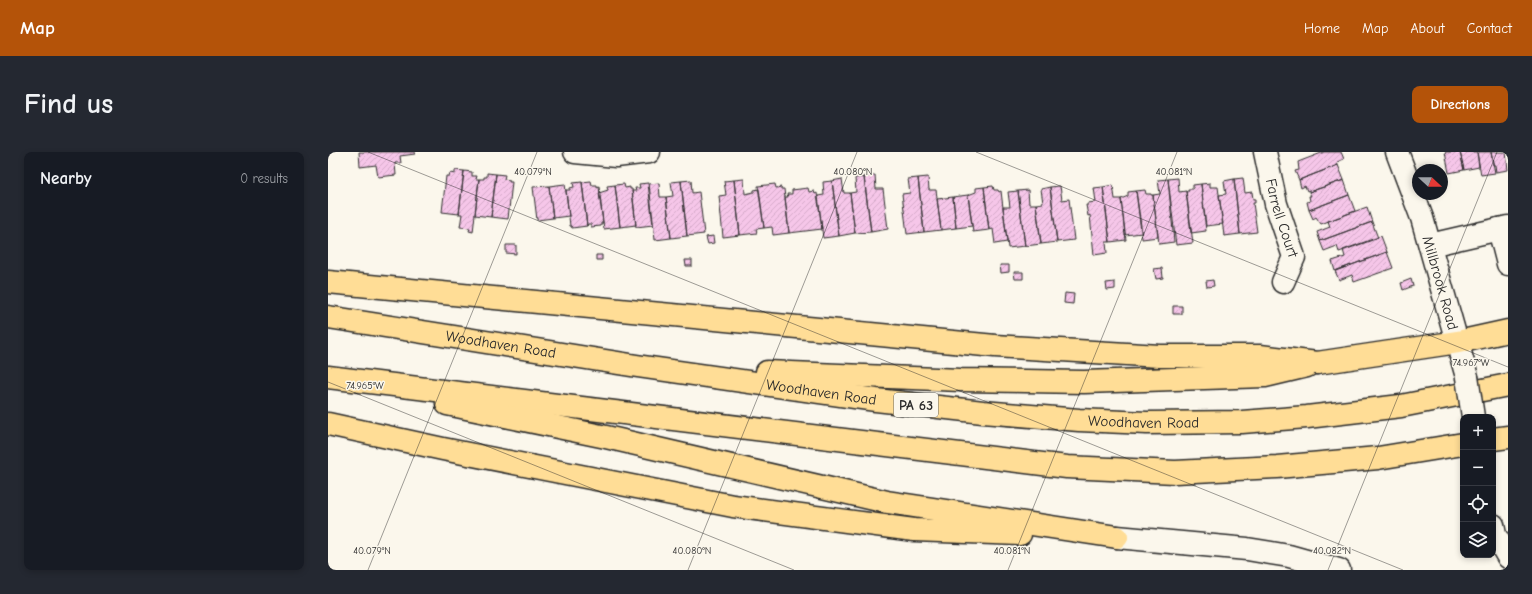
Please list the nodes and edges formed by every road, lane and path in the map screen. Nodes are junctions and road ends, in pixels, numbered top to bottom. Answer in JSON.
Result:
{"nodes":[{"id":1,"x":574,"y":152,"type":"edge"},
{"id":2,"x":649,"y":152,"type":"edge"},
{"id":3,"x":1265,"y":152,"type":"edge"},
{"id":4,"x":1397,"y":152,"type":"edge"},
{"id":5,"x":1503,"y":228,"type":"edge"},
{"id":6,"x":1430,"y":245,"type":"junction"},
{"id":7,"x":1508,"y":264,"type":"edge"},
{"id":8,"x":328,"y":282,"type":"edge"},
{"id":9,"x":1283,"y":282,"type":"dead end"},
{"id":10,"x":328,"y":317,"type":"edge"},
{"id":11,"x":1508,"y":331,"type":"edge"},
{"id":12,"x":1458,"y":342,"type":"junction"},
{"id":13,"x":1318,"y":363,"type":"junction"},
{"id":14,"x":637,"y":366,"type":"junction"},
{"id":15,"x":328,"y":376,"type":"edge"},
{"id":16,"x":328,"y":380,"type":"edge"},
{"id":17,"x":1508,"y":386,"type":"edge"},
{"id":18,"x":1473,"y":414,"type":"edge"},
{"id":19,"x":328,"y":424,"type":"edge"},
{"id":20,"x":1508,"y":437,"type":"edge"},
{"id":21,"x":1496,"y":439,"type":"edge"},
{"id":22,"x":1460,"y":444,"type":"edge"},
{"id":23,"x":1118,"y":537,"type":"junction"},
{"id":24,"x":1496,"y":537,"type":"edge"},
{"id":25,"x":1508,"y":557,"type":"edge"},
{"id":26,"x":1338,"y":570,"type":"edge"}],
"edges":[{"from":1,"to":2,"type":"street"},
{"from":3,"to":9,"type":"street","name":"Farrell Court"},
{"from":4,"to":6,"type":"street","name":"Millbrook Road"},
{"from":5,"to":6,"type":"street"},
{"from":5,"to":7,"type":"street"},
{"from":6,"to":12,"type":"street","name":"Millbrook Road"},
{"from":8,"to":13,"type":"main road"},
{"from":10,"to":14,"type":"main road","name":"Woodhaven Road","number":"PA 63"},
{"from":11,"to":12,"type":"main road"},
{"from":12,"to":13,"type":"main road"},
{"from":12,"to":18,"type":"street","name":"Millbrook Road","bridge":true},
{"from":13,"to":14,"type":"main road"},
{"from":14,"to":17,"type":"main road","name":"Woodhaven Road","number":"PA 63"},
{"from":15,"to":22,"type":"main road"},
{"from":16,"to":23,"type":"main road"},
{"from":19,"to":23,"type":"main road"},
{"from":20,"to":21,"type":"main road"},
{"from":23,"to":26,"type":"street"},
{"from":24,"to":25,"type":"street"}]}
